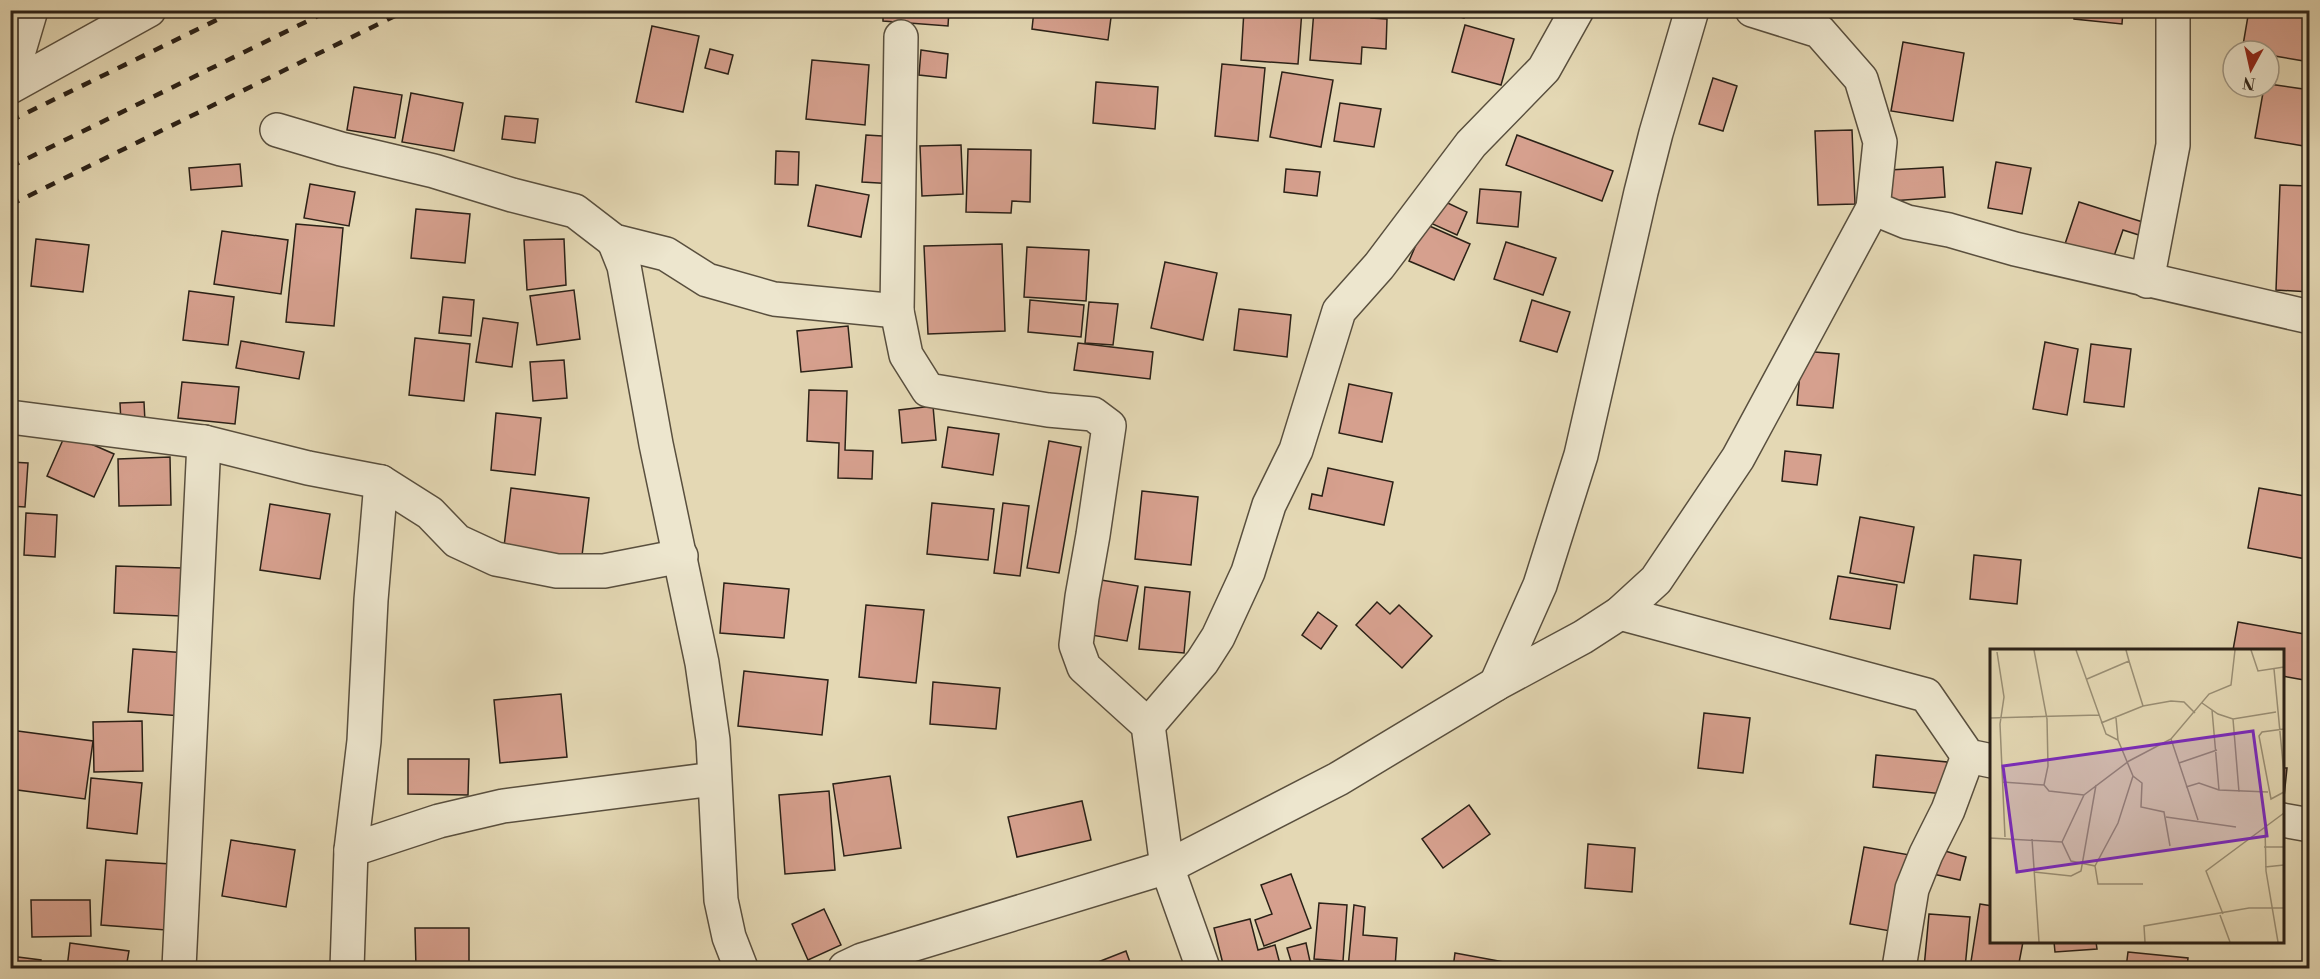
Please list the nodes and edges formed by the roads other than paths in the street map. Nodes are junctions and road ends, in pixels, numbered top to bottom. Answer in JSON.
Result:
{"nodes":[{"id":1,"x":31,"y":10,"type":"edge"},
{"id":2,"x":149,"y":10,"type":"edge"},
{"id":3,"x":1577,"y":10,"type":"edge"},
{"id":4,"x":1692,"y":10,"type":"edge"},
{"id":5,"x":1752,"y":10,"type":"edge"},
{"id":6,"x":2173,"y":10,"type":"edge"},
{"id":7,"x":902,"y":37,"type":"dead end"},
{"id":8,"x":10,"y":81,"type":"edge"},
{"id":9,"x":10,"y":87,"type":"edge"},
{"id":10,"x":277,"y":130,"type":"dead end"},
{"id":11,"x":1873,"y":208,"type":"junction"},
{"id":12,"x":614,"y":242,"type":"junction"},
{"id":13,"x":2147,"y":281,"type":"junction"},
{"id":14,"x":897,"y":311,"type":"junction"},
{"id":15,"x":2310,"y":317,"type":"edge"},
{"id":16,"x":10,"y":417,"type":"edge"},
{"id":17,"x":204,"y":442,"type":"junction"},
{"id":18,"x":381,"y":482,"type":"junction"},
{"id":19,"x":681,"y":556,"type":"junction"},
{"id":20,"x":1620,"y":613,"type":"junction"},
{"id":21,"x":1496,"y":684,"type":"junction"},
{"id":22,"x":1148,"y":725,"type":"junction"},
{"id":23,"x":1980,"y":759,"type":"edge"},
{"id":24,"x":714,"y":779,"type":"junction"},
{"id":25,"x":2284,"y":820,"type":"edge"},
{"id":26,"x":2310,"y":825,"type":"edge"},
{"id":27,"x":351,"y":850,"type":"junction"},
{"id":28,"x":1167,"y":867,"type":"junction"},
{"id":29,"x":179,"y":969,"type":"edge"},
{"id":30,"x":347,"y":969,"type":"edge"},
{"id":31,"x":741,"y":969,"type":"edge"},
{"id":32,"x":845,"y":969,"type":"edge"},
{"id":33,"x":1203,"y":969,"type":"edge"},
{"id":34,"x":1899,"y":969,"type":"edge"}],
"edges":[{"from":1,"to":8,"type":"street"},
{"from":2,"to":9,"type":"street"},
{"from":3,"to":22,"type":"street"},
{"from":4,"to":21,"type":"street"},
{"from":5,"to":11,"type":"street"},
{"from":6,"to":13,"type":"street"},
{"from":7,"to":14,"type":"street"},
{"from":10,"to":12,"type":"street"},
{"from":11,"to":13,"type":"street"},
{"from":11,"to":20,"type":"street"},
{"from":12,"to":14,"type":"street"},
{"from":12,"to":19,"type":"street"},
{"from":13,"to":15,"type":"street"},
{"from":14,"to":22,"type":"street"},
{"from":16,"to":17,"type":"street"},
{"from":17,"to":18,"type":"street"},
{"from":17,"to":29,"type":"street"},
{"from":18,"to":19,"type":"street"},
{"from":18,"to":27,"type":"street"},
{"from":19,"to":24,"type":"street"},
{"from":20,"to":21,"type":"street"},
{"from":20,"to":23,"type":"street"},
{"from":21,"to":28,"type":"street"},
{"from":22,"to":28,"type":"street"},
{"from":23,"to":34,"type":"street"},
{"from":24,"to":27,"type":"street"},
{"from":24,"to":31,"type":"street"},
{"from":25,"to":26,"type":"street"},
{"from":27,"to":30,"type":"street"},
{"from":28,"to":32,"type":"street"},
{"from":28,"to":33,"type":"street"}]}
